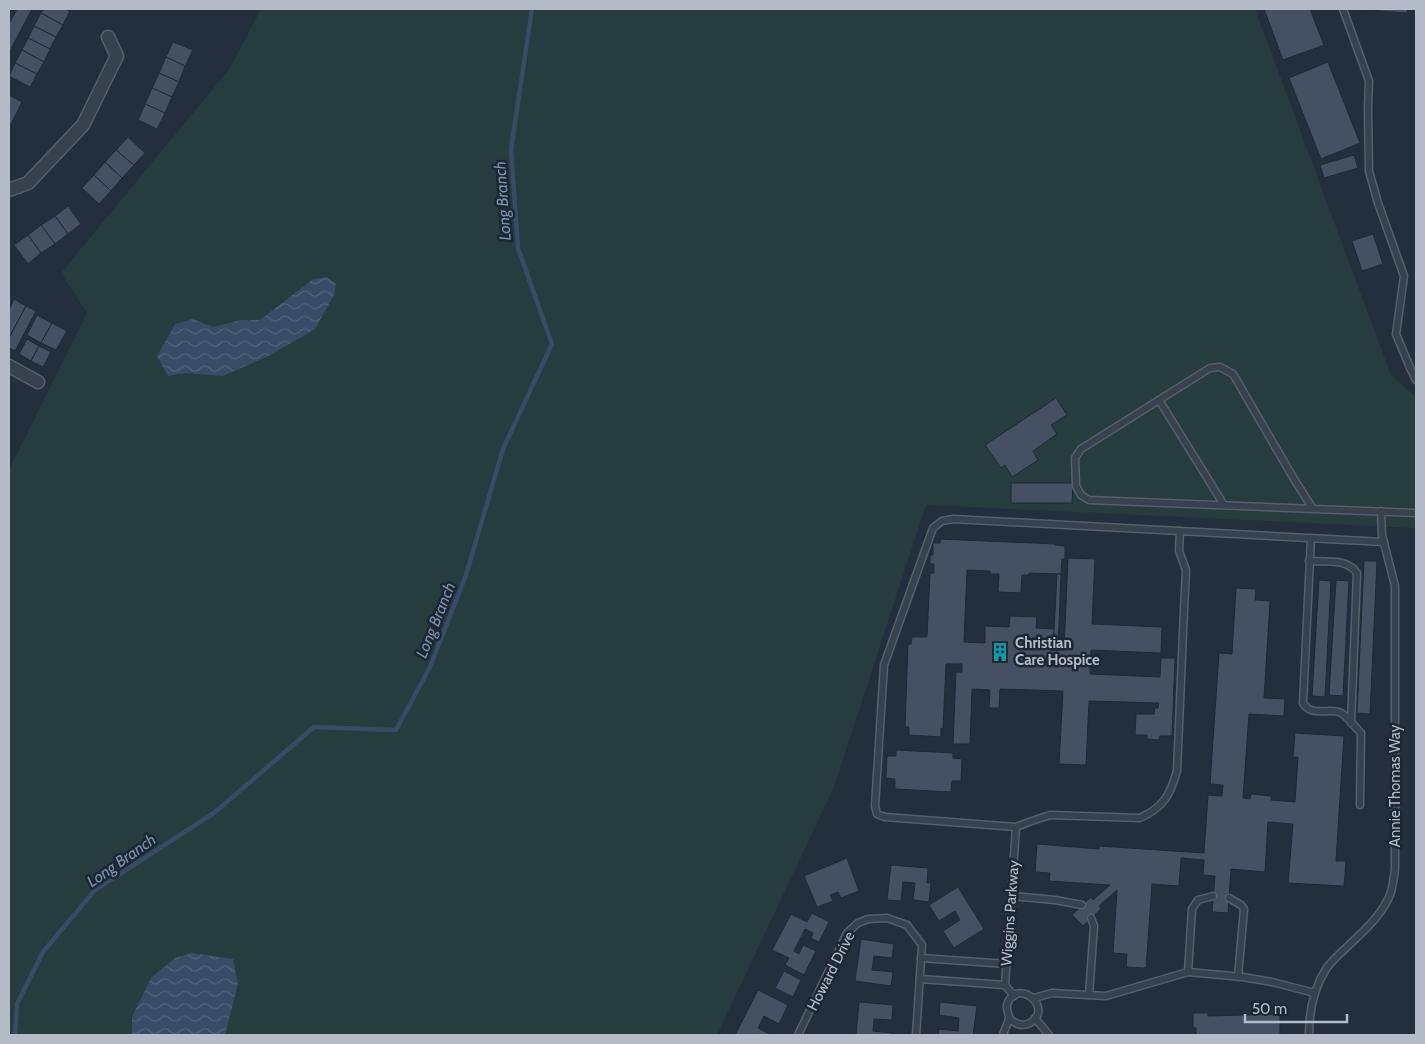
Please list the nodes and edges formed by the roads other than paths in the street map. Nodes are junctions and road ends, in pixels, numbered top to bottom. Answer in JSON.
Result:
{"nodes":[{"id":1,"x":1343,"y":9,"type":"edge"},
{"id":2,"x":108,"y":37,"type":"dead end"},
{"id":3,"x":9,"y":190,"type":"edge"},
{"id":4,"x":9,"y":366,"type":"edge"},
{"id":5,"x":1416,"y":380,"type":"edge"},
{"id":6,"x":38,"y":382,"type":"dead end"},
{"id":7,"x":1159,"y":400,"type":"junction"},
{"id":8,"x":1224,"y":505,"type":"junction"},
{"id":9,"x":1314,"y":509,"type":"junction"},
{"id":10,"x":1381,"y":511,"type":"junction"},
{"id":11,"x":1416,"y":513,"type":"edge"},
{"id":12,"x":1180,"y":531,"type":"junction"},
{"id":13,"x":1310,"y":538,"type":"junction"},
{"id":14,"x":1384,"y":542,"type":"junction"},
{"id":15,"x":1309,"y":561,"type":"junction"},
{"id":16,"x":1350,"y":723,"type":"junction"},
{"id":17,"x":1360,"y":804,"type":"dead end"},
{"id":18,"x":1016,"y":827,"type":"junction"},
{"id":19,"x":1012,"y":896,"type":"junction"},
{"id":20,"x":1214,"y":896,"type":"dead end"},
{"id":21,"x":1229,"y":898,"type":"dead end"},
{"id":22,"x":1082,"y":905,"type":"dead end"},
{"id":23,"x":1091,"y":918,"type":"dead end"},
{"id":24,"x":921,"y":958,"type":"junction"},
{"id":25,"x":1007,"y":964,"type":"junction"},
{"id":26,"x":1188,"y":972,"type":"junction"},
{"id":27,"x":1238,"y":977,"type":"junction"},
{"id":28,"x":920,"y":979,"type":"junction"},
{"id":29,"x":1005,"y":985,"type":"junction"},
{"id":30,"x":1315,"y":994,"type":"junction"},
{"id":31,"x":1090,"y":995,"type":"junction"},
{"id":32,"x":1014,"y":996,"type":"junction"},
{"id":33,"x":1034,"y":998,"type":"junction"},
{"id":34,"x":1009,"y":1018,"type":"junction"},
{"id":35,"x":1035,"y":1018,"type":"junction"},
{"id":36,"x":798,"y":1035,"type":"edge"},
{"id":37,"x":916,"y":1035,"type":"edge"},
{"id":38,"x":1003,"y":1035,"type":"edge"},
{"id":39,"x":1049,"y":1035,"type":"edge"},
{"id":40,"x":1309,"y":1035,"type":"edge"}],
"edges":[{"from":1,"to":5,"type":"lane"},
{"from":2,"to":3,"type":"street"},
{"from":4,"to":6,"type":"street"},
{"from":7,"to":8,"type":"lane"},
{"from":7,"to":8,"type":"lane"},
{"from":7,"to":9,"type":"lane"},
{"from":8,"to":9,"type":"lane"},
{"from":9,"to":10,"type":"lane"},
{"from":10,"to":11,"type":"lane"},
{"from":10,"to":14,"type":"lane","name":"Annie Thomas Way"},
{"from":12,"to":13,"type":"lane"},
{"from":12,"to":18,"type":"lane"},
{"from":12,"to":18,"type":"lane"},
{"from":13,"to":14,"type":"lane"},
{"from":13,"to":15,"type":"lane"},
{"from":14,"to":30,"type":"lane","name":"Annie Thomas Way"},
{"from":15,"to":16,"type":"lane"},
{"from":15,"to":16,"type":"lane"},
{"from":16,"to":17,"type":"lane"},
{"from":18,"to":19,"type":"lane","name":"Wiggins Parkway"},
{"from":19,"to":22,"type":"lane"},
{"from":19,"to":25,"type":"lane","name":"Wiggins Parkway"},
{"from":20,"to":26,"type":"lane"},
{"from":21,"to":27,"type":"lane"},
{"from":23,"to":31,"type":"lane"},
{"from":24,"to":25,"type":"lane"},
{"from":24,"to":28,"type":"lane"},
{"from":24,"to":36,"type":"lane","name":"Howard Drive"},
{"from":25,"to":29,"type":"lane","name":"Wiggins Parkway"},
{"from":26,"to":27,"type":"lane"},
{"from":26,"to":31,"type":"lane"},
{"from":27,"to":30,"type":"lane"},
{"from":28,"to":29,"type":"lane"},
{"from":28,"to":37,"type":"lane"},
{"from":29,"to":32,"type":"lane","name":"Wiggins Parkway"},
{"from":30,"to":40,"type":"lane","name":"Annie Thomas Way"},
{"from":31,"to":33,"type":"lane"},
{"from":32,"to":33,"type":"lane"},
{"from":32,"to":34,"type":"lane"},
{"from":33,"to":35,"type":"lane"},
{"from":34,"to":35,"type":"lane"},
{"from":34,"to":38,"type":"lane"},
{"from":35,"to":39,"type":"lane"}]}
